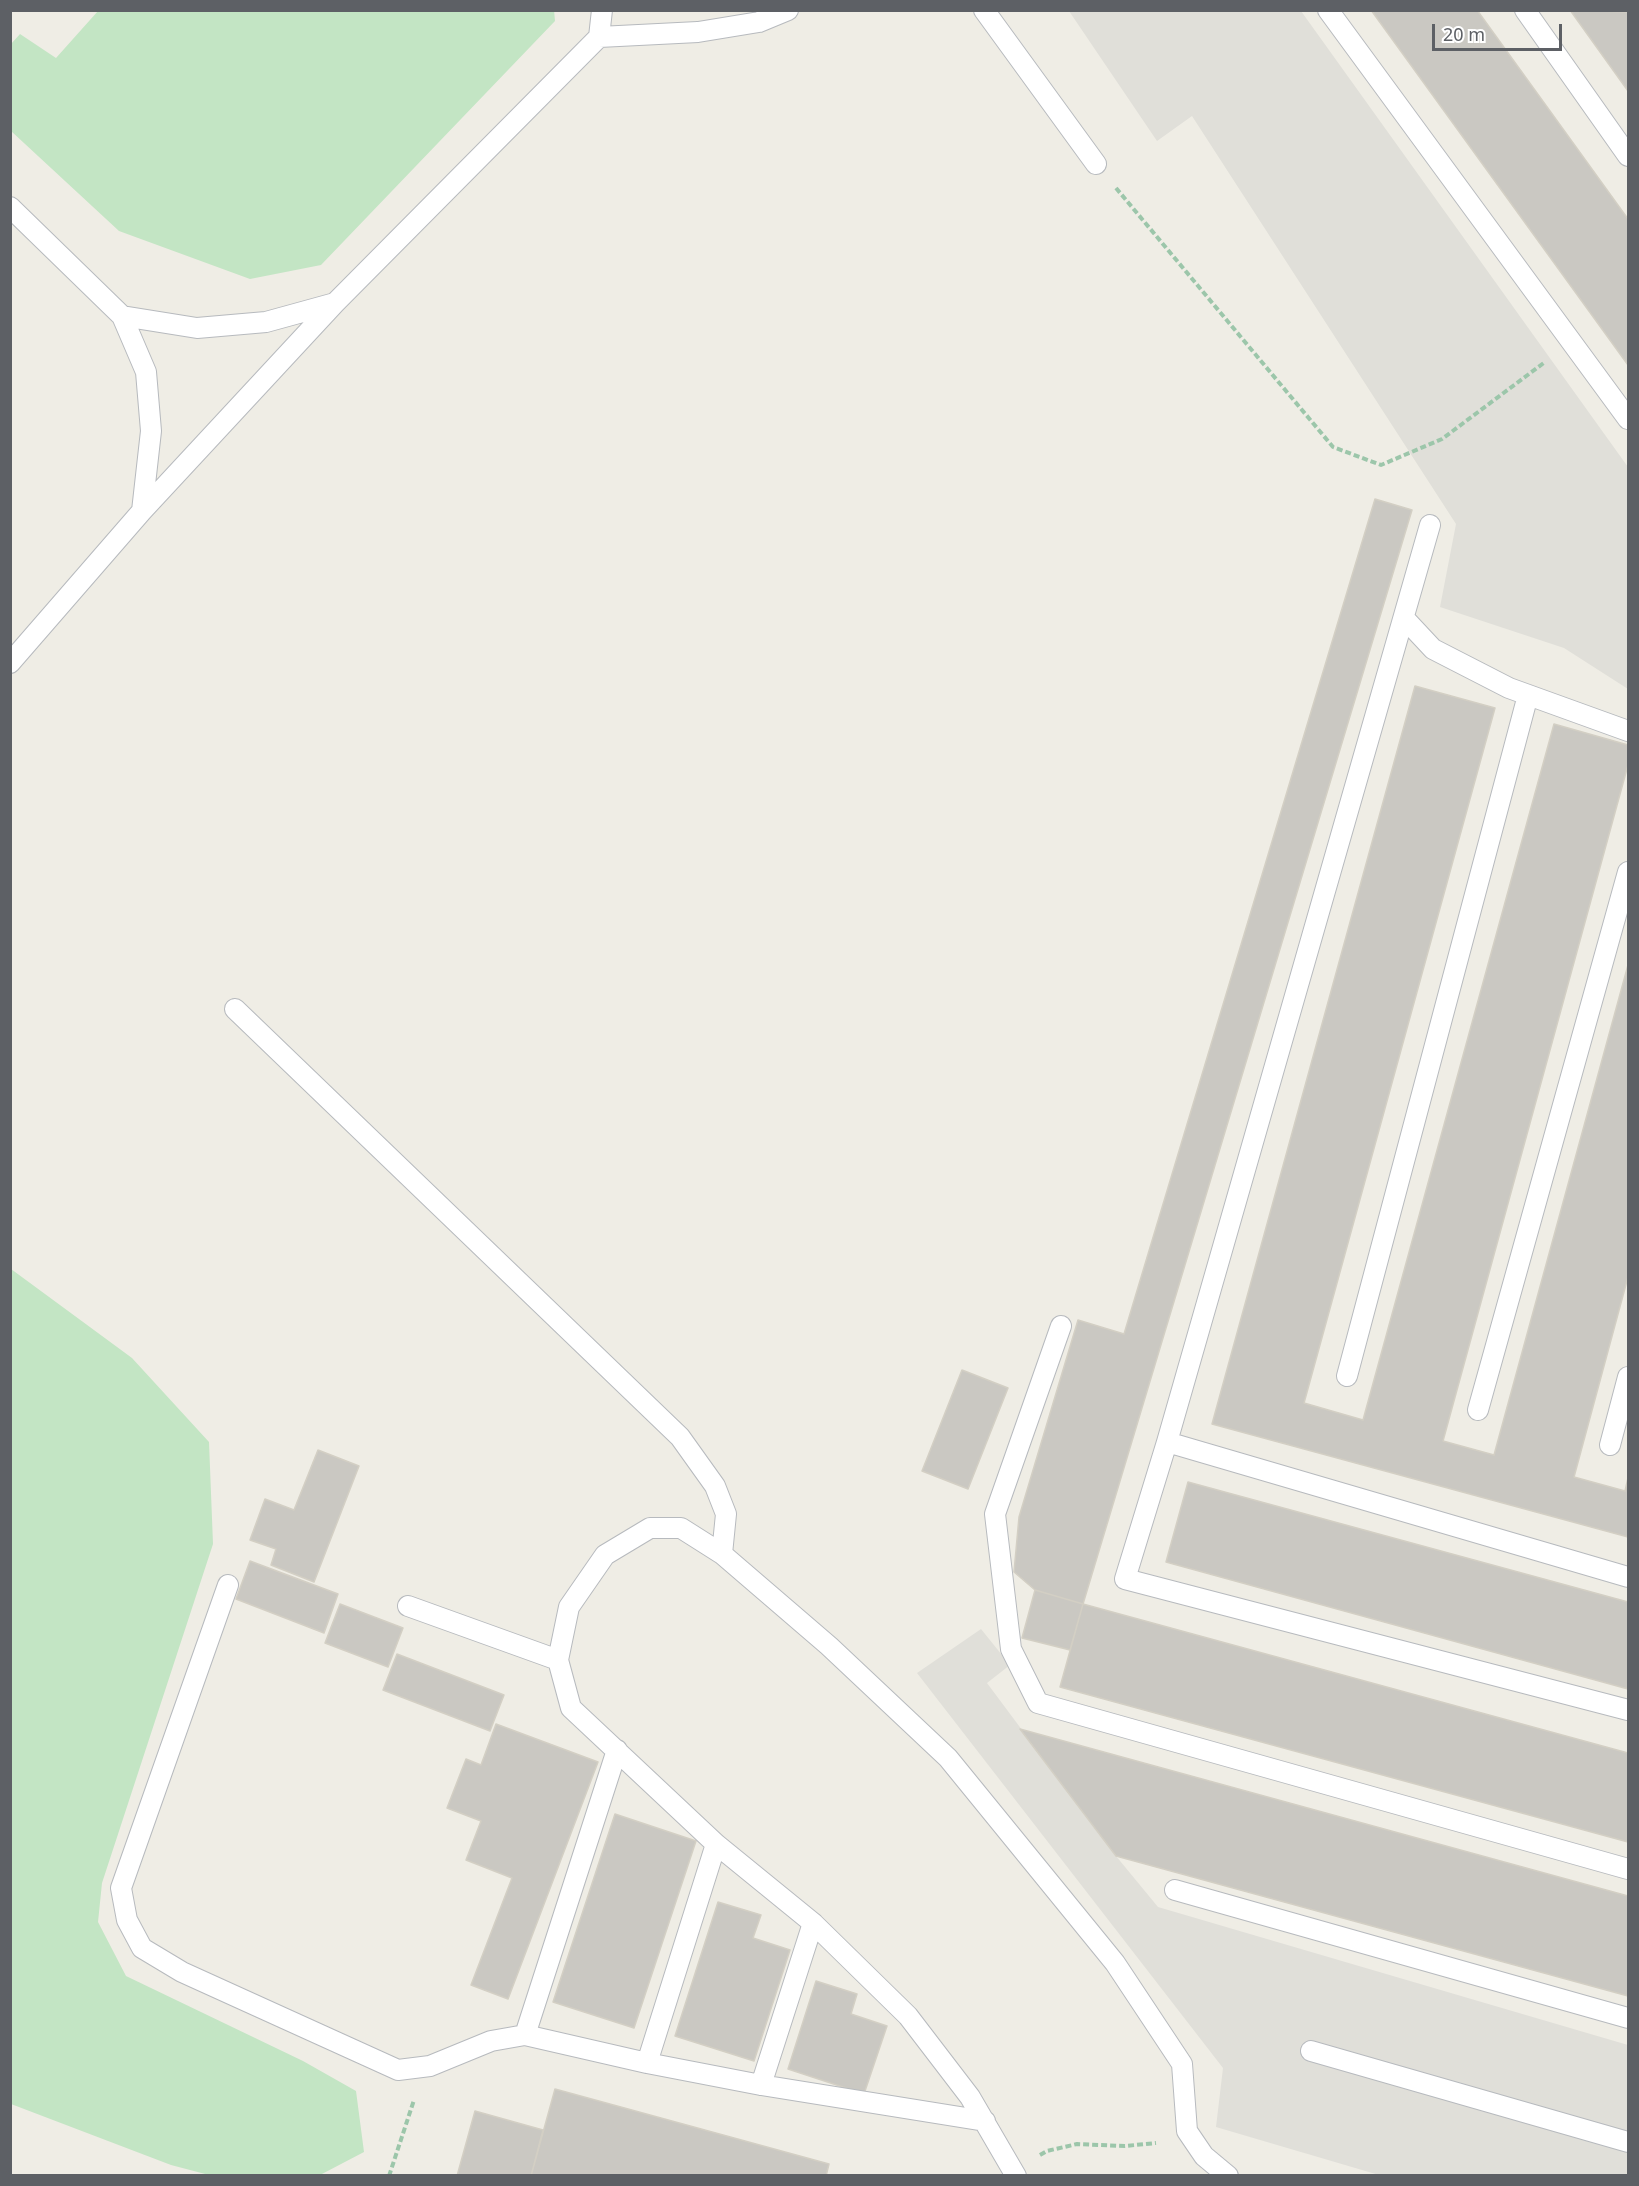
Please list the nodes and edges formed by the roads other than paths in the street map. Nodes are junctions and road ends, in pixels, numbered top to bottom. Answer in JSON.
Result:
{"nodes":[{"id":1,"x":602,"y":10,"type":"edge"},
{"id":2,"x":788,"y":10,"type":"edge"},
{"id":3,"x":984,"y":10,"type":"edge"},
{"id":4,"x":1328,"y":10,"type":"edge"},
{"id":5,"x":1525,"y":10,"type":"edge"},
{"id":6,"x":599,"y":37,"type":"junction"},
{"id":7,"x":1629,"y":156,"type":"edge"},
{"id":8,"x":1095,"y":164,"type":"road end"},
{"id":9,"x":10,"y":207,"type":"edge"},
{"id":10,"x":335,"y":303,"type":"junction"},
{"id":11,"x":123,"y":316,"type":"junction"},
{"id":12,"x":1629,"y":419,"type":"edge"},
{"id":13,"x":141,"y":510,"type":"junction"},
{"id":14,"x":1430,"y":525,"type":"dead end"},
{"id":15,"x":1404,"y":618,"type":"junction"},
{"id":16,"x":10,"y":663,"type":"edge"},
{"id":17,"x":1528,"y":695,"type":"junction"},
{"id":18,"x":1629,"y":731,"type":"edge"},
{"id":19,"x":1629,"y":872,"type":"edge"},
{"id":20,"x":235,"y":1009,"type":"dead end"},
{"id":21,"x":1061,"y":1326,"type":"dead end"},
{"id":22,"x":1347,"y":1376,"type":"dead end"},
{"id":23,"x":1629,"y":1377,"type":"edge"},
{"id":24,"x":1478,"y":1410,"type":"dead end"},
{"id":25,"x":1167,"y":1442,"type":"junction"},
{"id":26,"x":1610,"y":1445,"type":"dead end"},
{"id":27,"x":722,"y":1554,"type":"junction"},
{"id":28,"x":1629,"y":1577,"type":"edge"},
{"id":29,"x":228,"y":1586,"type":"dead end"},
{"id":30,"x":408,"y":1606,"type":"dead end"},
{"id":31,"x":558,"y":1660,"type":"junction"},
{"id":32,"x":1629,"y":1710,"type":"edge"},
{"id":33,"x":617,"y":1750,"type":"junction"},
{"id":34,"x":716,"y":1844,"type":"junction"},
{"id":35,"x":1629,"y":1869,"type":"edge"},
{"id":36,"x":1175,"y":1890,"type":"dead end"},
{"id":37,"x":813,"y":1923,"type":"junction"},
{"id":38,"x":1629,"y":2018,"type":"edge"},
{"id":39,"x":525,"y":2035,"type":"junction"},
{"id":40,"x":1311,"y":2051,"type":"dead end"},
{"id":41,"x":647,"y":2063,"type":"junction"},
{"id":42,"x":761,"y":2085,"type":"junction"},
{"id":43,"x":985,"y":2121,"type":"junction"},
{"id":44,"x":1629,"y":2142,"type":"edge"},
{"id":45,"x":1012,"y":2174,"type":"edge"},
{"id":46,"x":1228,"y":2175,"type":"edge"}],
"edges":[{"from":1,"to":6,"type":"lane"},
{"from":2,"to":6,"type":"lane"},
{"from":3,"to":8,"type":"lane"},
{"from":4,"to":12,"type":"lane"},
{"from":5,"to":7,"type":"lane"},
{"from":6,"to":10,"type":"lane"},
{"from":9,"to":11,"type":"lane"},
{"from":10,"to":11,"type":"lane"},
{"from":10,"to":13,"type":"lane"},
{"from":11,"to":13,"type":"lane"},
{"from":13,"to":16,"type":"lane"},
{"from":14,"to":15,"type":"lane"},
{"from":15,"to":17,"type":"lane"},
{"from":15,"to":25,"type":"lane"},
{"from":17,"to":18,"type":"lane"},
{"from":17,"to":22,"type":"lane"},
{"from":19,"to":24,"type":"lane"},
{"from":20,"to":27,"type":"lane"},
{"from":21,"to":35,"type":"lane"},
{"from":23,"to":26,"type":"lane"},
{"from":25,"to":28,"type":"lane"},
{"from":25,"to":32,"type":"lane"},
{"from":27,"to":31,"type":"lane"},
{"from":27,"to":46,"type":"lane"},
{"from":29,"to":39,"type":"lane"},
{"from":30,"to":31,"type":"lane"},
{"from":31,"to":33,"type":"lane"},
{"from":33,"to":34,"type":"lane"},
{"from":33,"to":39,"type":"lane"},
{"from":34,"to":37,"type":"lane"},
{"from":34,"to":41,"type":"lane"},
{"from":36,"to":38,"type":"lane"},
{"from":37,"to":42,"type":"lane"},
{"from":37,"to":43,"type":"lane"},
{"from":39,"to":41,"type":"lane"},
{"from":40,"to":44,"type":"lane"},
{"from":41,"to":42,"type":"lane"},
{"from":42,"to":43,"type":"lane"},
{"from":43,"to":45,"type":"lane"}]}
